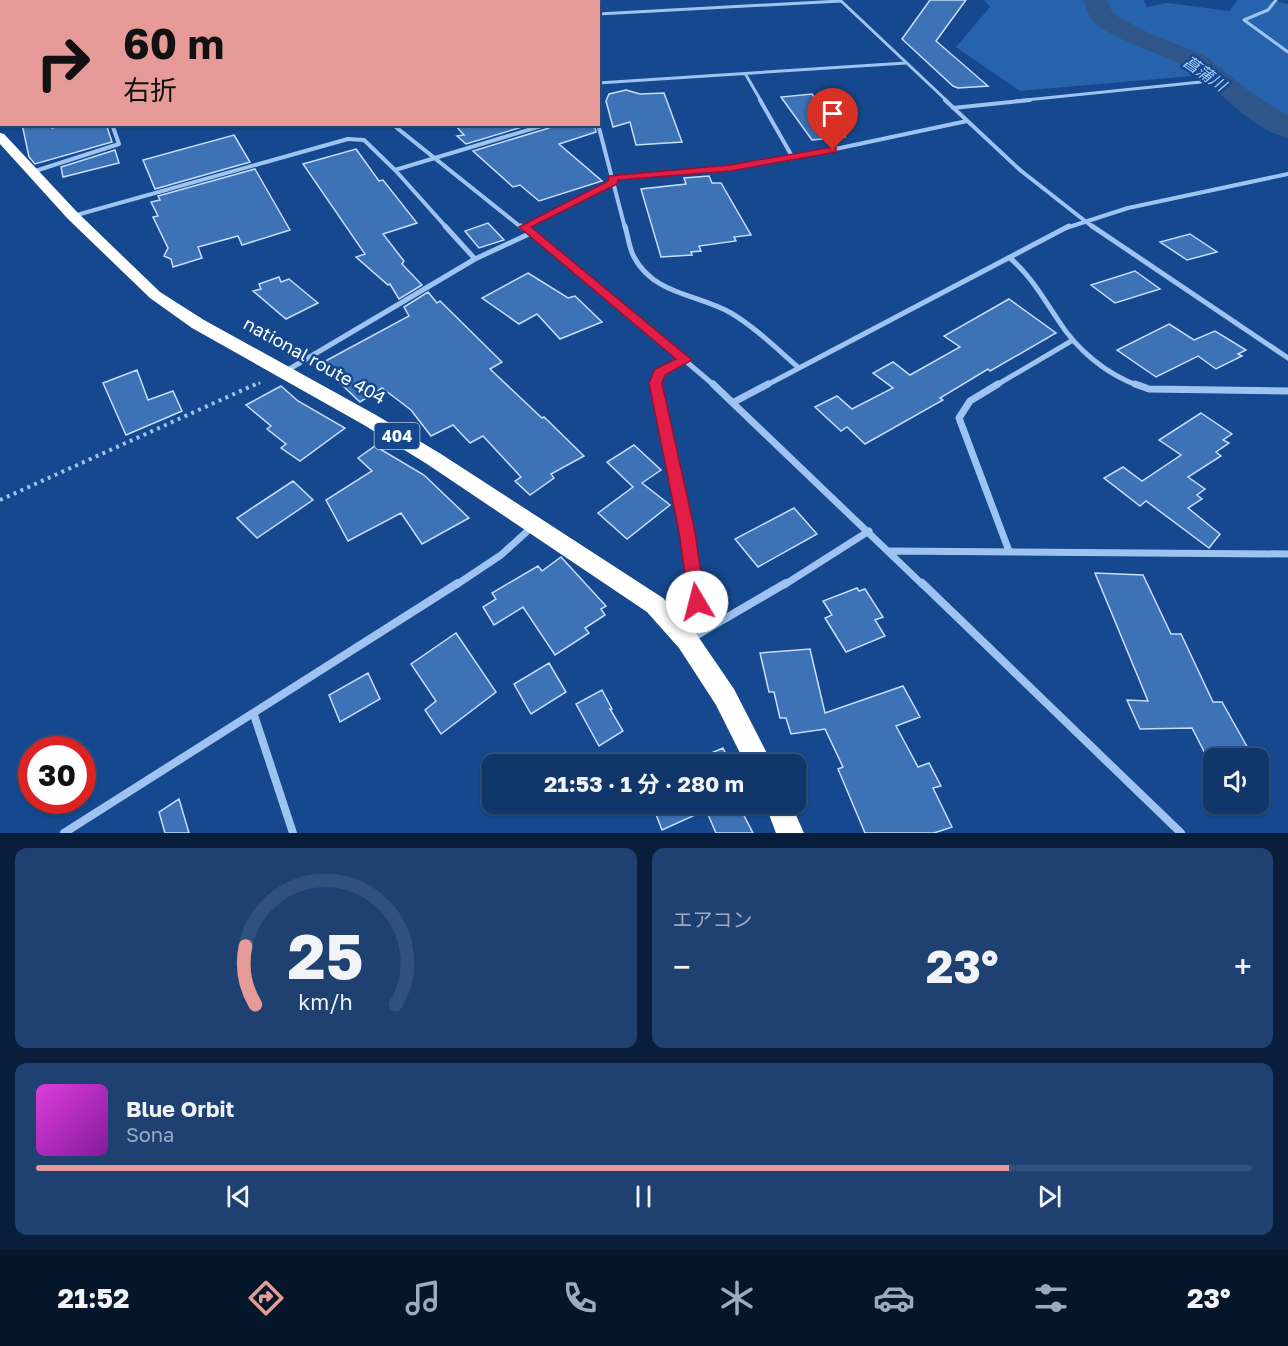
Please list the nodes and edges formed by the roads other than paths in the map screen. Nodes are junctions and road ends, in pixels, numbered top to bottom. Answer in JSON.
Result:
{"nodes":[{"id":1,"x":840,"y":0,"type":"edge"},
{"id":2,"x":1276,"y":0,"type":"edge"},
{"id":3,"x":600,"y":14,"type":"edge"},
{"id":4,"x":1288,"y":52,"type":"edge"},
{"id":5,"x":906,"y":63,"type":"junction"},
{"id":6,"x":746,"y":75,"type":"junction"},
{"id":7,"x":1201,"y":82,"type":"dead end"},
{"id":8,"x":600,"y":83,"type":"edge"},
{"id":9,"x":953,"y":108,"type":"junction"},
{"id":10,"x":967,"y":122,"type":"junction"},
{"id":11,"x":113,"y":126,"type":"edge"},
{"id":12,"x":395,"y":126,"type":"edge"},
{"id":13,"x":541,"y":126,"type":"edge"},
{"id":14,"x":599,"y":126,"type":"edge"},
{"id":15,"x":0,"y":137,"type":"edge"},
{"id":16,"x":437,"y":158,"type":"junction"},
{"id":17,"x":792,"y":158,"type":"junction"},
{"id":18,"x":395,"y":170,"type":"junction"},
{"id":19,"x":32,"y":172,"type":"junction"},
{"id":20,"x":1288,"y":174,"type":"edge"},
{"id":21,"x":613,"y":180,"type":"junction"},
{"id":22,"x":73,"y":216,"type":"junction"},
{"id":23,"x":1084,"y":220,"type":"junction"},
{"id":24,"x":524,"y":227,"type":"junction"},
{"id":25,"x":531,"y":233,"type":"junction"},
{"id":26,"x":1010,"y":258,"type":"junction"},
{"id":27,"x":475,"y":259,"type":"junction"},
{"id":28,"x":1072,"y":340,"type":"junction"},
{"id":29,"x":1288,"y":358,"type":"edge"},
{"id":30,"x":686,"y":360,"type":"junction"},
{"id":31,"x":799,"y":368,"type":"junction"},
{"id":32,"x":284,"y":372,"type":"junction"},
{"id":33,"x":1288,"y":391,"type":"edge"},
{"id":34,"x":734,"y":402,"type":"junction"},
{"id":35,"x":534,"y":526,"type":"junction"},
{"id":36,"x":869,"y":531,"type":"junction"},
{"id":37,"x":890,"y":551,"type":"junction"},
{"id":38,"x":1009,"y":551,"type":"junction"},
{"id":39,"x":1288,"y":554,"type":"edge"},
{"id":40,"x":687,"y":640,"type":"junction"},
{"id":41,"x":254,"y":715,"type":"junction"},
{"id":42,"x":754,"y":754,"type":"edge"},
{"id":43,"x":782,"y":814,"type":"edge"},
{"id":44,"x":64,"y":833,"type":"edge"},
{"id":45,"x":293,"y":833,"type":"edge"},
{"id":46,"x":790,"y":833,"type":"edge"},
{"id":47,"x":1181,"y":833,"type":"edge"}],
"edges":[{"from":1,"to":3,"type":"street"},
{"from":1,"to":5,"type":"street"},
{"from":2,"to":4,"type":"street"},
{"from":5,"to":6,"type":"street"},
{"from":5,"to":9,"type":"street"},
{"from":6,"to":8,"type":"street"},
{"from":6,"to":17,"type":"street"},
{"from":7,"to":9,"type":"street"},
{"from":9,"to":10,"type":"street"},
{"from":10,"to":17,"type":"street"},
{"from":10,"to":23,"type":"street"},
{"from":11,"to":19,"type":"street"},
{"from":12,"to":16,"type":"street"},
{"from":13,"to":16,"type":"street"},
{"from":14,"to":21,"type":"street"},
{"from":15,"to":19,"type":"highway","name":"national route 404","number":"404"},
{"from":16,"to":18,"type":"street"},
{"from":16,"to":24,"type":"street"},
{"from":17,"to":21,"type":"street"},
{"from":18,"to":22,"type":"street"},
{"from":18,"to":27,"type":"street"},
{"from":19,"to":22,"type":"highway","name":"national route 404","number":"404"},
{"from":20,"to":23,"type":"street"},
{"from":21,"to":24,"type":"street"},
{"from":21,"to":31,"type":"street"},
{"from":22,"to":32,"type":"highway","name":"national route 404","number":"404"},
{"from":23,"to":26,"type":"street"},
{"from":23,"to":29,"type":"street"},
{"from":24,"to":25,"type":"street"},
{"from":25,"to":27,"type":"street"},
{"from":25,"to":30,"type":"street"},
{"from":26,"to":28,"type":"street"},
{"from":26,"to":31,"type":"street"},
{"from":27,"to":32,"type":"street"},
{"from":28,"to":33,"type":"street"},
{"from":28,"to":38,"type":"street"},
{"from":30,"to":34,"type":"street"},
{"from":30,"to":40,"type":"street"},
{"from":31,"to":34,"type":"street"},
{"from":32,"to":35,"type":"highway","name":"national route 404","number":"404"},
{"from":34,"to":36,"type":"street"},
{"from":35,"to":40,"type":"highway","name":"national route 404","number":"404"},
{"from":35,"to":41,"type":"street"},
{"from":36,"to":37,"type":"street"},
{"from":36,"to":40,"type":"street"},
{"from":37,"to":38,"type":"street"},
{"from":37,"to":47,"type":"street"},
{"from":38,"to":39,"type":"street"},
{"from":40,"to":42,"type":"highway","name":"national route 404","number":"404"},
{"from":41,"to":44,"type":"street"},
{"from":41,"to":45,"type":"street"},
{"from":43,"to":46,"type":"highway"}]}
